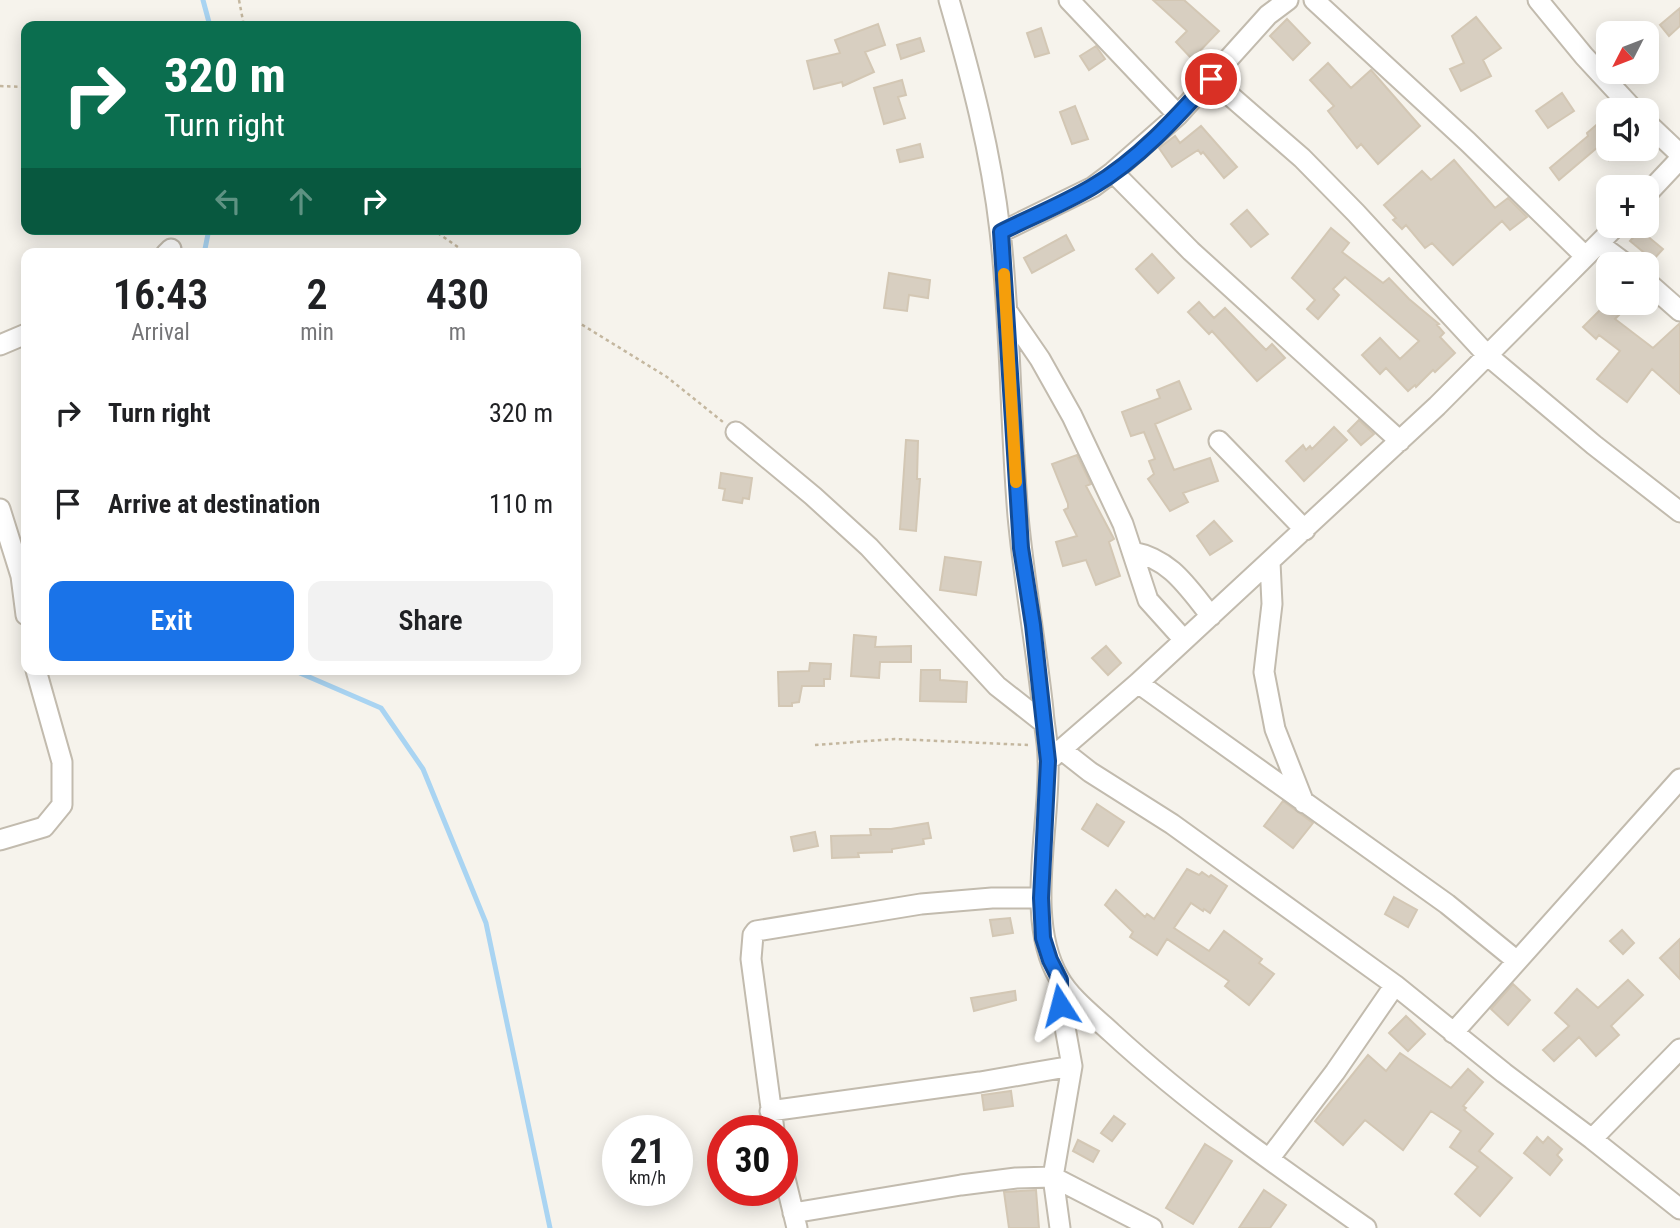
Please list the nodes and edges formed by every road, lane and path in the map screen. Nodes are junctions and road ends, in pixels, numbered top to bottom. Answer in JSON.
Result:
{"nodes":[{"id":1,"x":239,"y":0,"type":"edge"},
{"id":2,"x":949,"y":0,"type":"edge"},
{"id":3,"x":1069,"y":0,"type":"edge"},
{"id":4,"x":1288,"y":0,"type":"edge"},
{"id":5,"x":1314,"y":0,"type":"edge"},
{"id":6,"x":1538,"y":0,"type":"edge"},
{"id":7,"x":1266,"y":8,"type":"edge"},
{"id":8,"x":243,"y":21,"type":"edge"},
{"id":9,"x":1211,"y":79,"type":"junction"},
{"id":10,"x":0,"y":86,"type":"edge"},
{"id":11,"x":21,"y":86,"type":"edge"},
{"id":12,"x":1623,"y":98,"type":"edge"},
{"id":13,"x":1178,"y":115,"type":"junction"},
{"id":14,"x":1659,"y":134,"type":"edge"},
{"id":15,"x":1680,"y":153,"type":"edge"},
{"id":16,"x":1680,"y":159,"type":"edge"},
{"id":17,"x":1113,"y":172,"type":"junction"},
{"id":18,"x":1659,"y":181,"type":"edge"},
{"id":19,"x":1001,"y":232,"type":"junction"},
{"id":20,"x":441,"y":235,"type":"edge"},
{"id":21,"x":1604,"y":238,"type":"edge"},
{"id":22,"x":459,"y":248,"type":"edge"},
{"id":23,"x":1592,"y":250,"type":"junction"},
{"id":24,"x":1597,"y":252,"type":"edge"},
{"id":25,"x":1659,"y":293,"type":"edge"},
{"id":26,"x":1006,"y":310,"type":"junction"},
{"id":27,"x":1680,"y":311,"type":"edge"},
{"id":28,"x":581,"y":324,"type":"edge"},
{"id":29,"x":21,"y":336,"type":"edge"},
{"id":30,"x":0,"y":345,"type":"edge"},
{"id":31,"x":1487,"y":355,"type":"junction"},
{"id":32,"x":736,"y":432,"type":"joint"},
{"id":33,"x":1219,"y":441,"type":"dead end"},
{"id":34,"x":1400,"y":441,"type":"junction"},
{"id":35,"x":0,"y":509,"type":"edge"},
{"id":36,"x":1680,"y":512,"type":"edge"},
{"id":37,"x":1305,"y":530,"type":"junction"},
{"id":38,"x":1133,"y":552,"type":"junction"},
{"id":39,"x":1270,"y":562,"type":"junction"},
{"id":40,"x":21,"y":576,"type":"edge"},
{"id":41,"x":1211,"y":616,"type":"junction"},
{"id":42,"x":1184,"y":640,"type":"junction"},
{"id":43,"x":37,"y":675,"type":"edge"},
{"id":44,"x":1138,"y":683,"type":"junction"},
{"id":45,"x":1044,"y":723,"type":"junction"},
{"id":46,"x":815,"y":745,"type":"dead end"},
{"id":47,"x":1052,"y":752,"type":"junction"},
{"id":48,"x":1680,"y":779,"type":"edge"},
{"id":49,"x":1304,"y":804,"type":"junction"},
{"id":50,"x":0,"y":840,"type":"edge"},
{"id":51,"x":1041,"y":898,"type":"junction"},
{"id":52,"x":1517,"y":961,"type":"junction"},
{"id":53,"x":1060,"y":980,"type":"junction"},
{"id":54,"x":1395,"y":985,"type":"junction"},
{"id":55,"x":1453,"y":1032,"type":"junction"},
{"id":56,"x":1680,"y":1049,"type":"edge"},
{"id":57,"x":1072,"y":1066,"type":"junction"},
{"id":58,"x":770,"y":1111,"type":"junction"},
{"id":59,"x":771,"y":1115,"type":"edge"},
{"id":60,"x":1592,"y":1139,"type":"junction"},
{"id":61,"x":1269,"y":1159,"type":"junction"},
{"id":62,"x":1053,"y":1177,"type":"junction"},
{"id":63,"x":1680,"y":1209,"type":"edge"},
{"id":64,"x":795,"y":1221,"type":"edge"},
{"id":65,"x":1060,"y":1228,"type":"edge"},
{"id":66,"x":1152,"y":1228,"type":"edge"},
{"id":67,"x":1366,"y":1228,"type":"edge"}],
"edges":[{"from":1,"to":8,"type":"path"},
{"from":2,"to":19,"type":"street"},
{"from":3,"to":13,"type":"street"},
{"from":4,"to":7,"type":"street"},
{"from":5,"to":23,"type":"street"},
{"from":6,"to":12,"type":"street"},
{"from":7,"to":9,"type":"street"},
{"from":9,"to":13,"type":"street"},
{"from":9,"to":31,"type":"street"},
{"from":10,"to":11,"type":"path"},
{"from":13,"to":17,"type":"street"},
{"from":14,"to":15,"type":"street"},
{"from":16,"to":18,"type":"street"},
{"from":17,"to":19,"type":"street"},
{"from":17,"to":34,"type":"street"},
{"from":19,"to":26,"type":"street"},
{"from":20,"to":22,"type":"path"},
{"from":21,"to":23,"type":"street"},
{"from":23,"to":24,"type":"street"},
{"from":23,"to":31,"type":"street"},
{"from":25,"to":27,"type":"street"},
{"from":26,"to":38,"type":"street"},
{"from":26,"to":45,"type":"street"},
{"from":28,"to":32,"type":"path"},
{"from":29,"to":30,"type":"street"},
{"from":31,"to":34,"type":"street"},
{"from":31,"to":36,"type":"street"},
{"from":32,"to":45,"type":"street"},
{"from":33,"to":37,"type":"street"},
{"from":34,"to":37,"type":"street"},
{"from":35,"to":40,"type":"street"},
{"from":37,"to":39,"type":"street"},
{"from":38,"to":41,"type":"street"},
{"from":38,"to":42,"type":"street"},
{"from":39,"to":41,"type":"street"},
{"from":39,"to":49,"type":"street"},
{"from":41,"to":42,"type":"street"},
{"from":42,"to":44,"type":"street"},
{"from":43,"to":50,"type":"street"},
{"from":44,"to":47,"type":"street"},
{"from":44,"to":49,"type":"street"},
{"from":45,"to":47,"type":"street"},
{"from":46,"to":47,"type":"path"},
{"from":47,"to":51,"type":"street"},
{"from":47,"to":54,"type":"street"},
{"from":48,"to":52,"type":"street"},
{"from":49,"to":52,"type":"street"},
{"from":51,"to":53,"type":"street"},
{"from":51,"to":58,"type":"street"},
{"from":52,"to":55,"type":"street"},
{"from":53,"to":57,"type":"street"},
{"from":53,"to":61,"type":"street"},
{"from":54,"to":55,"type":"street"},
{"from":54,"to":61,"type":"street"},
{"from":55,"to":60,"type":"street"},
{"from":56,"to":60,"type":"street"},
{"from":57,"to":58,"type":"street"},
{"from":57,"to":62,"type":"street"},
{"from":58,"to":59,"type":"street"},
{"from":60,"to":63,"type":"street"},
{"from":61,"to":67,"type":"street"},
{"from":62,"to":64,"type":"street"},
{"from":62,"to":65,"type":"street"},
{"from":62,"to":66,"type":"street"}]}
